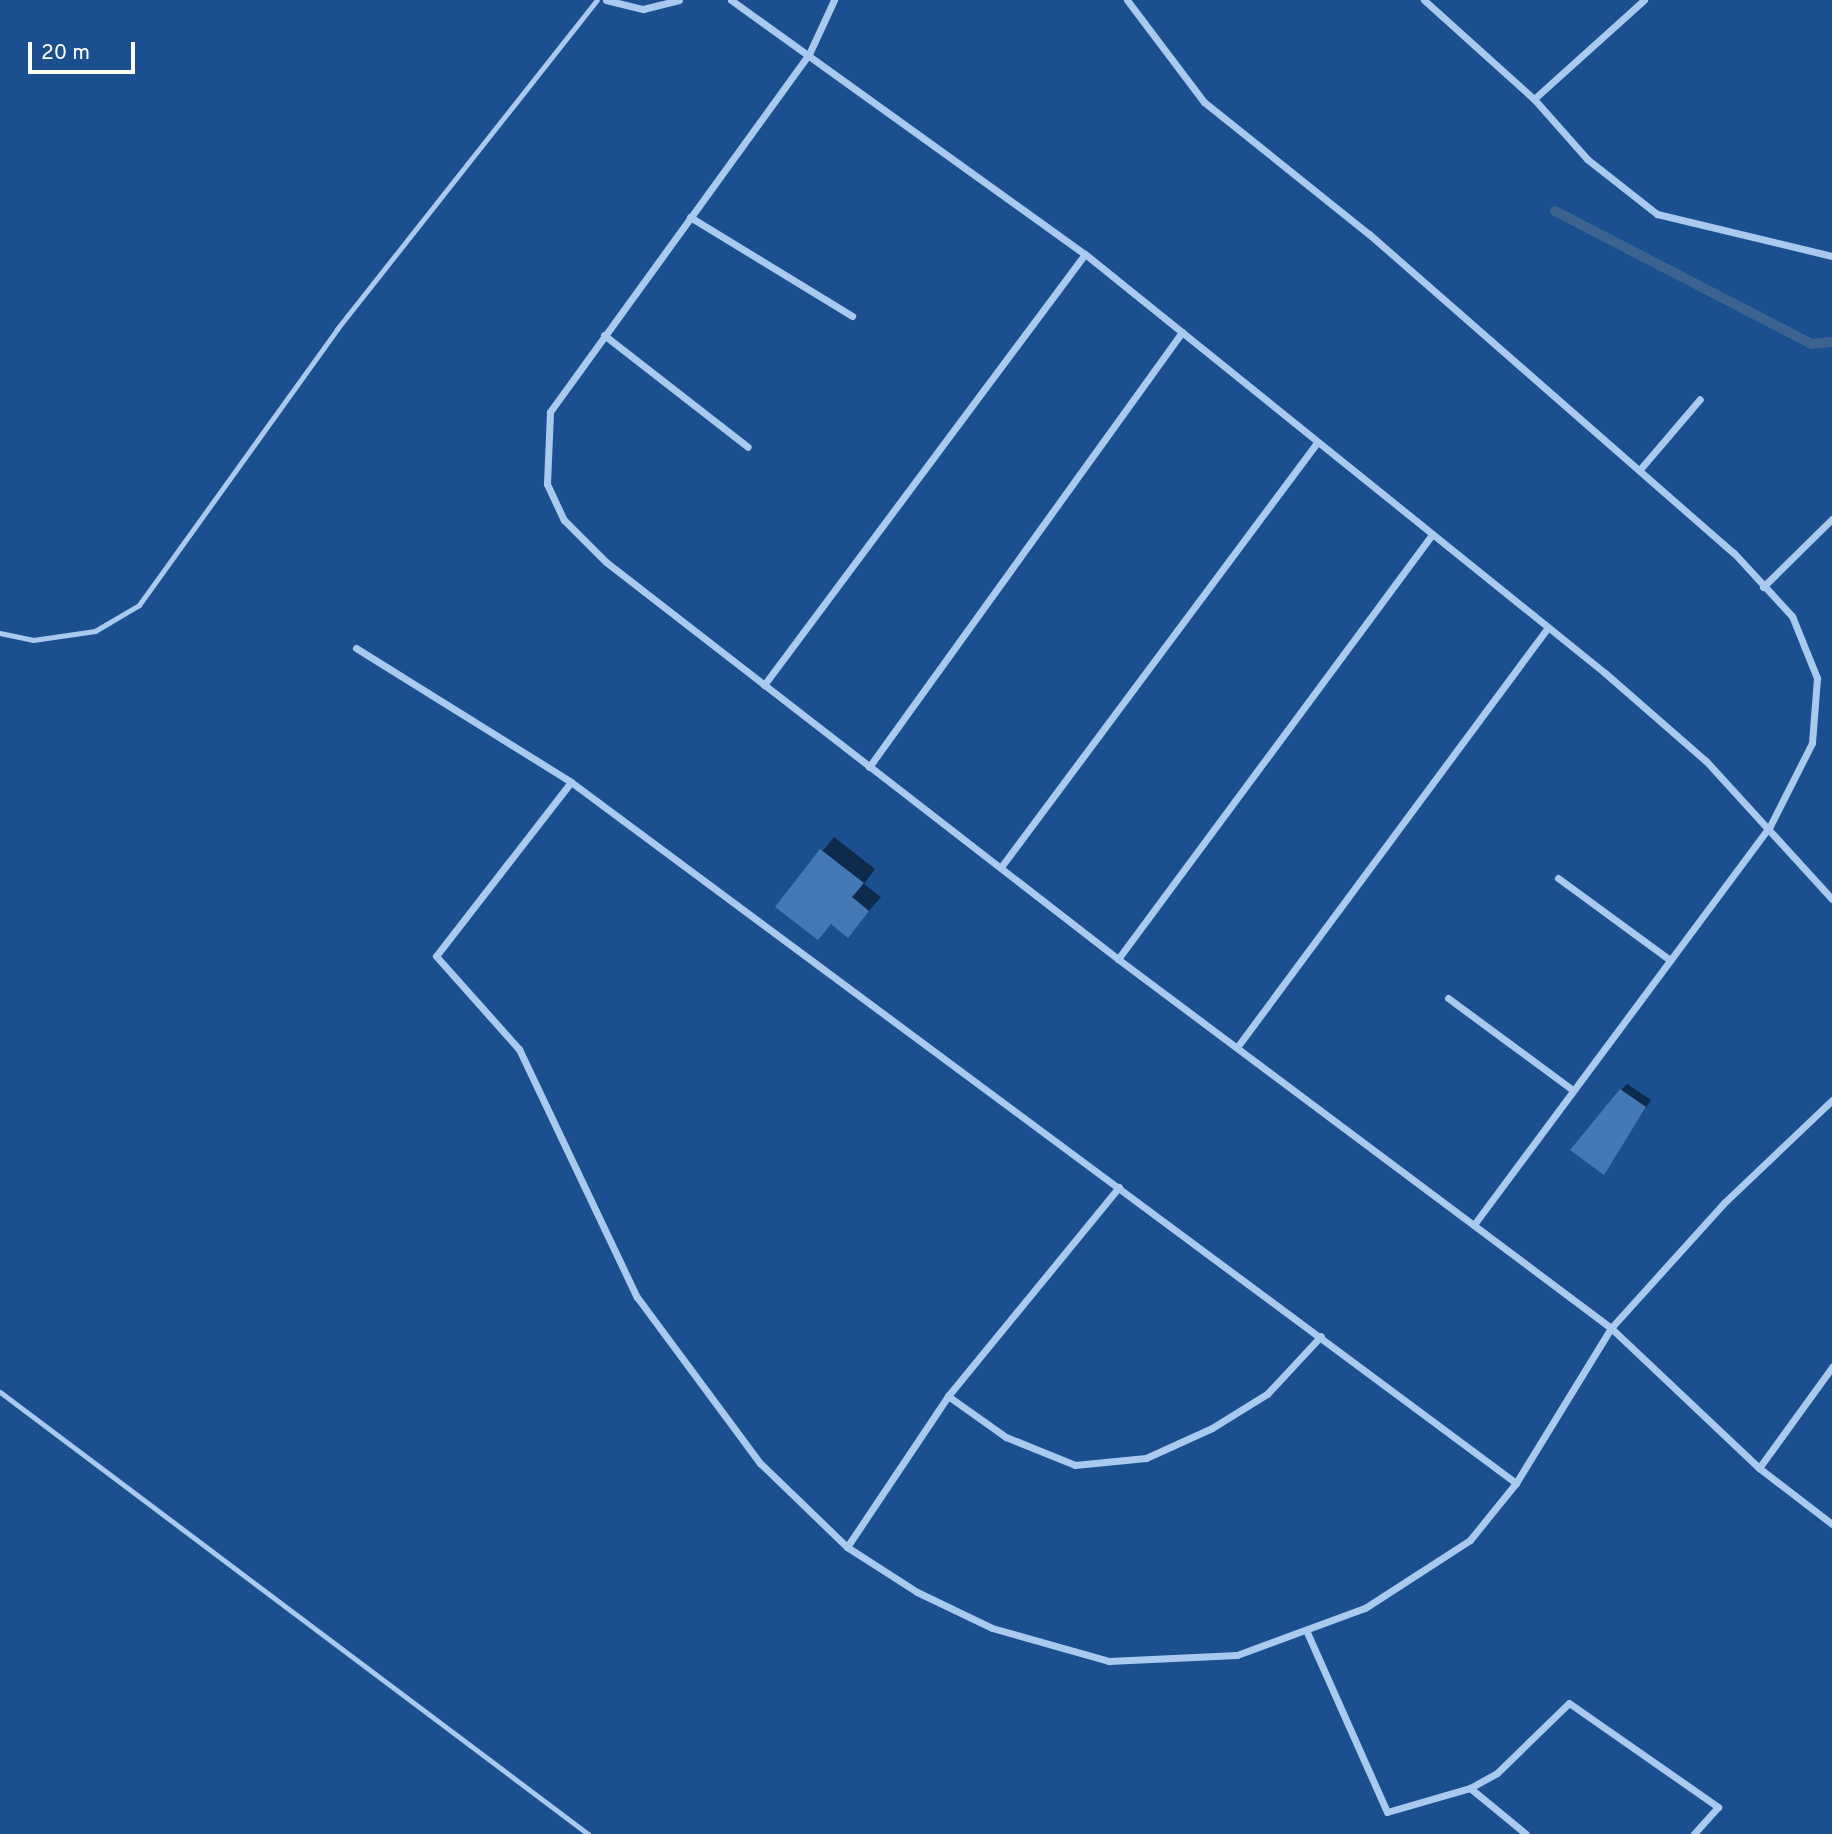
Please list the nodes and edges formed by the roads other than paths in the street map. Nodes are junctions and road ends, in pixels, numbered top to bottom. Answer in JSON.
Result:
{"nodes":[{"id":1,"x":597,"y":0,"type":"edge"},
{"id":2,"x":606,"y":0,"type":"edge"},
{"id":3,"x":679,"y":0,"type":"edge"},
{"id":4,"x":731,"y":0,"type":"edge"},
{"id":5,"x":834,"y":0,"type":"edge"},
{"id":6,"x":1127,"y":0,"type":"edge"},
{"id":7,"x":1424,"y":0,"type":"edge"},
{"id":8,"x":1644,"y":0,"type":"edge"},
{"id":9,"x":808,"y":54,"type":"junction"},
{"id":10,"x":1534,"y":99,"type":"junction"},
{"id":11,"x":690,"y":217,"type":"junction"},
{"id":12,"x":1085,"y":254,"type":"junction"},
{"id":13,"x":1832,"y":256,"type":"edge"},
{"id":14,"x":852,"y":316,"type":"dead end"},
{"id":15,"x":1182,"y":332,"type":"junction"},
{"id":16,"x":604,"y":335,"type":"junction"},
{"id":17,"x":1700,"y":399,"type":"dead end"},
{"id":18,"x":1316,"y":444,"type":"junction"},
{"id":19,"x":748,"y":447,"type":"dead end"},
{"id":20,"x":1642,"y":467,"type":"junction"},
{"id":21,"x":1832,"y":519,"type":"edge"},
{"id":22,"x":1431,"y":536,"type":"junction"},
{"id":23,"x":1763,"y":587,"type":"junction"},
{"id":24,"x":1546,"y":630,"type":"junction"},
{"id":25,"x":0,"y":632,"type":"edge"},
{"id":26,"x":356,"y":648,"type":"dead end"},
{"id":27,"x":764,"y":685,"type":"junction"},
{"id":28,"x":869,"y":767,"type":"junction"},
{"id":29,"x":571,"y":782,"type":"junction"},
{"id":30,"x":1770,"y":826,"type":"junction"},
{"id":31,"x":1000,"y":867,"type":"junction"},
{"id":32,"x":1558,"y":878,"type":"dead end"},
{"id":33,"x":1832,"y":899,"type":"edge"},
{"id":34,"x":1118,"y":959,"type":"junction"},
{"id":35,"x":1670,"y":960,"type":"junction"},
{"id":36,"x":1448,"y":998,"type":"dead end"},
{"id":37,"x":1238,"y":1046,"type":"junction"},
{"id":38,"x":1573,"y":1090,"type":"junction"},
{"id":39,"x":1832,"y":1100,"type":"edge"},
{"id":40,"x":1119,"y":1187,"type":"junction"},
{"id":41,"x":1474,"y":1226,"type":"junction"},
{"id":42,"x":1611,"y":1328,"type":"junction"},
{"id":43,"x":1321,"y":1336,"type":"junction"},
{"id":44,"x":1832,"y":1367,"type":"edge"},
{"id":45,"x":0,"y":1392,"type":"edge"},
{"id":46,"x":948,"y":1396,"type":"junction"},
{"id":47,"x":1759,"y":1468,"type":"junction"},
{"id":48,"x":1516,"y":1482,"type":"junction"},
{"id":49,"x":1832,"y":1524,"type":"edge"},
{"id":50,"x":847,"y":1547,"type":"junction"},
{"id":51,"x":1307,"y":1630,"type":"junction"},
{"id":52,"x":1470,"y":1788,"type":"junction"},
{"id":53,"x":588,"y":1834,"type":"edge"},
{"id":54,"x":1527,"y":1834,"type":"edge"},
{"id":55,"x":1694,"y":1834,"type":"edge"}],
"edges":[{"from":1,"to":25,"type":"lane"},
{"from":2,"to":3,"type":"street"},
{"from":4,"to":9,"type":"street"},
{"from":5,"to":9,"type":"street"},
{"from":6,"to":20,"type":"street"},
{"from":7,"to":10,"type":"street"},
{"from":8,"to":10,"type":"street"},
{"from":9,"to":11,"type":"street"},
{"from":9,"to":12,"type":"street"},
{"from":10,"to":13,"type":"street"},
{"from":11,"to":14,"type":"street"},
{"from":11,"to":16,"type":"street"},
{"from":12,"to":15,"type":"street"},
{"from":12,"to":27,"type":"street"},
{"from":15,"to":18,"type":"street"},
{"from":15,"to":28,"type":"street"},
{"from":16,"to":19,"type":"street"},
{"from":16,"to":27,"type":"street"},
{"from":17,"to":20,"type":"street"},
{"from":18,"to":22,"type":"street"},
{"from":18,"to":31,"type":"street"},
{"from":20,"to":23,"type":"street"},
{"from":21,"to":23,"type":"street"},
{"from":22,"to":24,"type":"street"},
{"from":22,"to":34,"type":"street"},
{"from":23,"to":30,"type":"street"},
{"from":24,"to":30,"type":"street"},
{"from":24,"to":37,"type":"street"},
{"from":26,"to":29,"type":"street"},
{"from":27,"to":28,"type":"street"},
{"from":28,"to":31,"type":"street"},
{"from":29,"to":40,"type":"street"},
{"from":29,"to":50,"type":"street"},
{"from":30,"to":33,"type":"street"},
{"from":30,"to":35,"type":"street"},
{"from":31,"to":34,"type":"street"},
{"from":32,"to":35,"type":"street"},
{"from":34,"to":37,"type":"street"},
{"from":35,"to":38,"type":"street"},
{"from":36,"to":38,"type":"street"},
{"from":37,"to":41,"type":"street"},
{"from":38,"to":41,"type":"street"},
{"from":39,"to":42,"type":"street"},
{"from":40,"to":43,"type":"street"},
{"from":40,"to":46,"type":"street"},
{"from":41,"to":42,"type":"street"},
{"from":42,"to":47,"type":"street"},
{"from":42,"to":48,"type":"street"},
{"from":43,"to":46,"type":"street"},
{"from":43,"to":48,"type":"street"},
{"from":44,"to":47,"type":"street"},
{"from":45,"to":53,"type":"lane"},
{"from":46,"to":50,"type":"street"},
{"from":47,"to":49,"type":"street"},
{"from":48,"to":51,"type":"street"},
{"from":50,"to":51,"type":"street"},
{"from":51,"to":52,"type":"street"},
{"from":52,"to":54,"type":"street"},
{"from":52,"to":55,"type":"street"}]}
